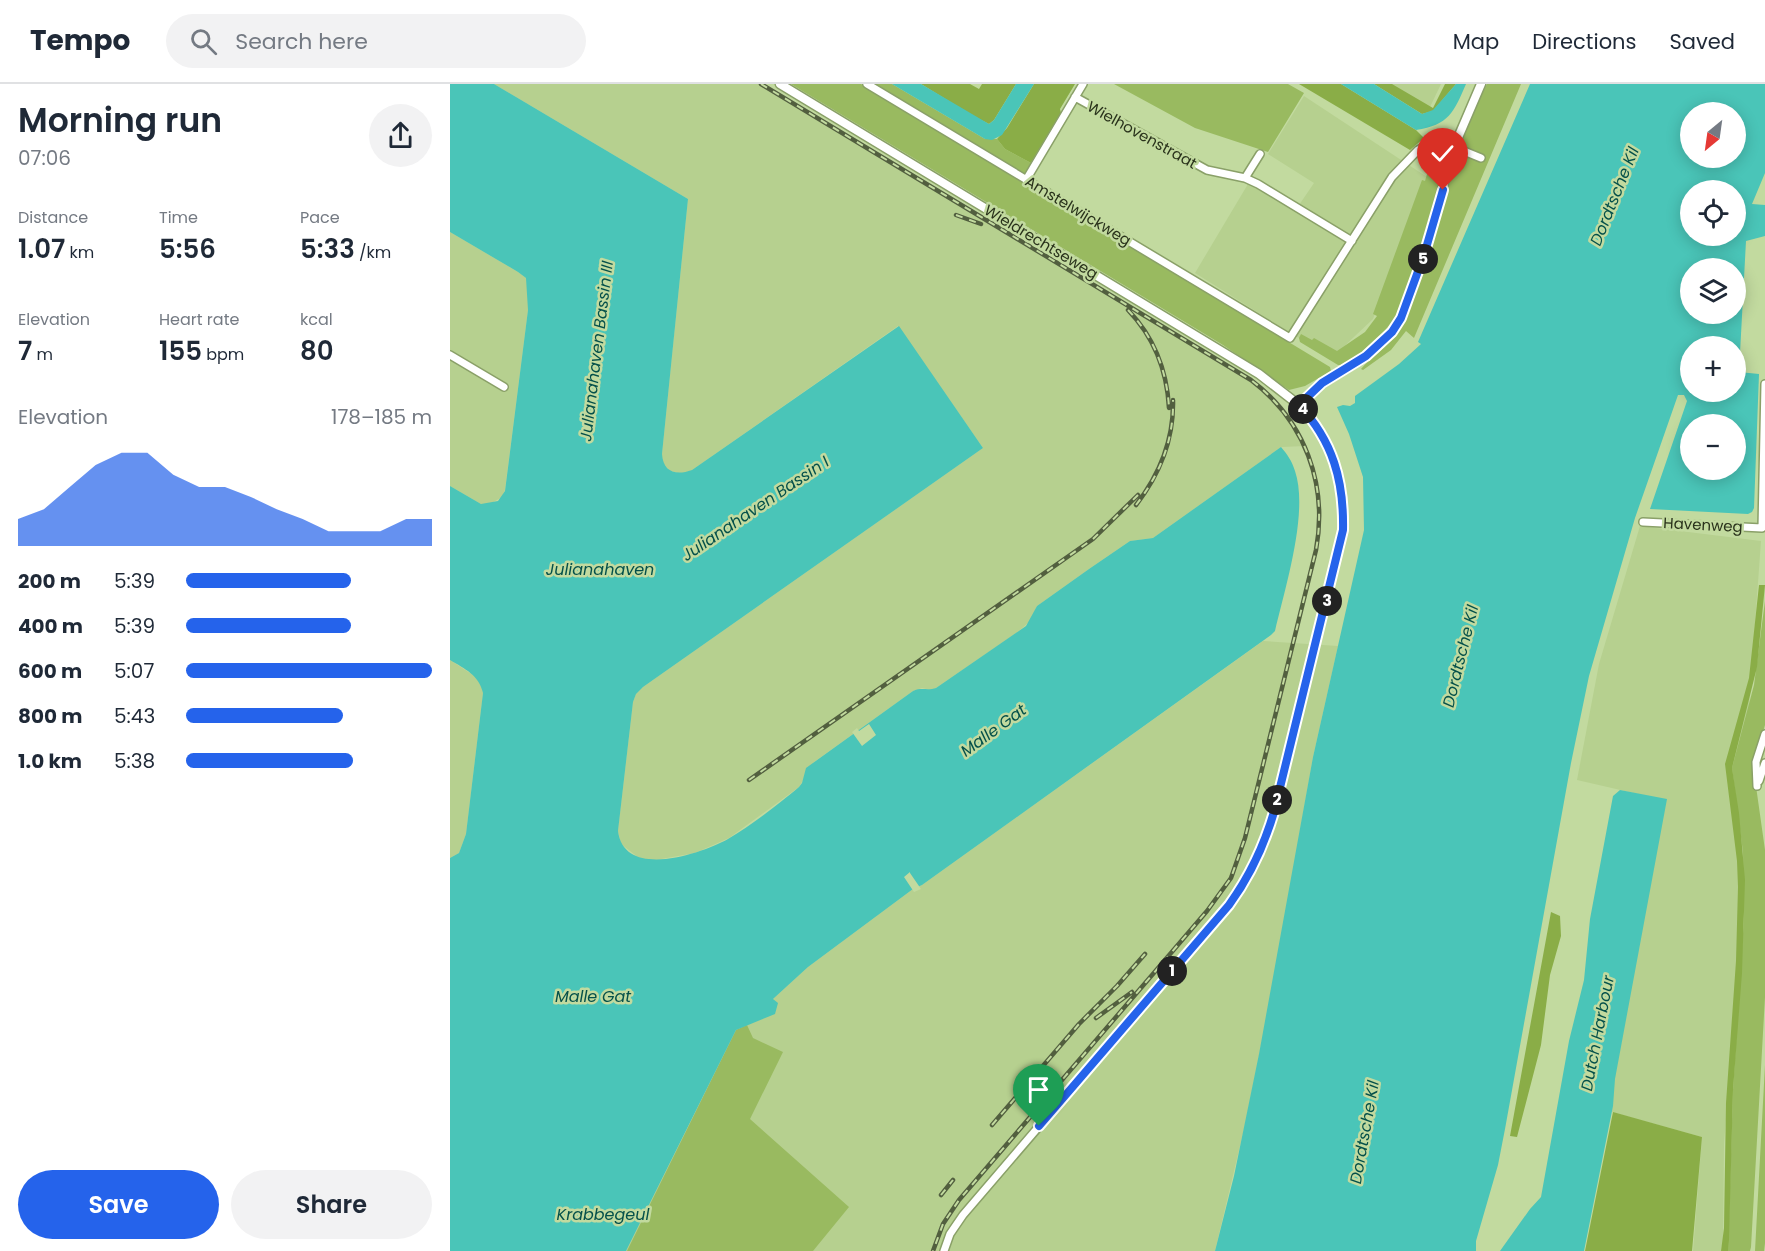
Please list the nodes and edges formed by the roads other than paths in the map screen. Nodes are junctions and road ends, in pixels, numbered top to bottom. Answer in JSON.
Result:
{"nodes":[{"id":1,"x":780,"y":84,"type":"edge"},
{"id":2,"x":867,"y":84,"type":"edge"},
{"id":3,"x":1083,"y":84,"type":"edge"},
{"id":4,"x":1481,"y":84,"type":"edge"},
{"id":5,"x":1075,"y":97,"type":"junction"},
{"id":6,"x":1454,"y":147,"type":"junction"},
{"id":7,"x":1260,"y":154,"type":"dead end"},
{"id":8,"x":1480,"y":158,"type":"dead end"},
{"id":9,"x":1245,"y":178,"type":"junction"},
{"id":10,"x":1026,"y":180,"type":"junction"},
{"id":11,"x":1352,"y":241,"type":"junction"},
{"id":12,"x":450,"y":355,"type":"edge"},
{"id":13,"x":1765,"y":384,"type":"edge"},
{"id":14,"x":504,"y":387,"type":"dead end"},
{"id":15,"x":1299,"y":405,"type":"junction"},
{"id":16,"x":1643,"y":522,"type":"dead end"},
{"id":17,"x":1765,"y":734,"type":"edge"},
{"id":18,"x":1765,"y":763,"type":"edge"},
{"id":19,"x":944,"y":1251,"type":"edge"}],
"edges":[{"from":1,"to":15,"type":"street","name":"Wieldrechtseweg"},
{"from":2,"to":10,"type":"street","name":"Amstelwijckweg"},
{"from":3,"to":5,"type":"street"},
{"from":4,"to":6,"type":"street"},
{"from":5,"to":9,"type":"street","name":"Wielhovenstraat"},
{"from":5,"to":10,"type":"street"},
{"from":6,"to":8,"type":"street"},
{"from":6,"to":11,"type":"street"},
{"from":6,"to":15,"type":"street"},
{"from":7,"to":9,"type":"street"},
{"from":9,"to":11,"type":"street","name":"Wielhovenstraat"},
{"from":10,"to":11,"type":"street","name":"Amstelwijckweg"},
{"from":12,"to":14,"type":"street"},
{"from":13,"to":16,"type":"street","name":"Havenweg"},
{"from":15,"to":19,"type":"street"},
{"from":17,"to":18,"type":"street"}]}
